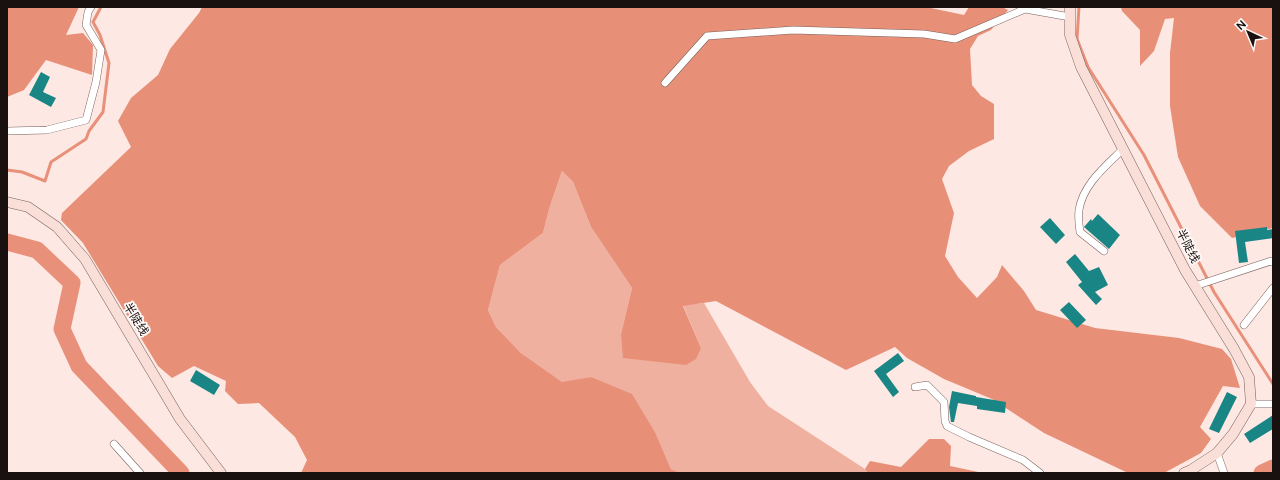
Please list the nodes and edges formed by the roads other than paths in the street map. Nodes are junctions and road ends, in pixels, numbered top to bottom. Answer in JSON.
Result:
{"nodes":[{"id":1,"x":91,"y":7,"type":"edge"},
{"id":2,"x":1070,"y":12,"type":"edge"},
{"id":3,"x":665,"y":83,"type":"dead end"},
{"id":4,"x":7,"y":131,"type":"edge"},
{"id":5,"x":1123,"y":148,"type":"junction"},
{"id":6,"x":7,"y":202,"type":"edge"},
{"id":7,"x":1104,"y":251,"type":"dead end"},
{"id":8,"x":1273,"y":262,"type":"edge"},
{"id":9,"x":1199,"y":284,"type":"junction"},
{"id":10,"x":1273,"y":288,"type":"edge"},
{"id":11,"x":1244,"y":326,"type":"dead end"},
{"id":12,"x":915,"y":387,"type":"dead end"},
{"id":13,"x":1251,"y":404,"type":"junction"},
{"id":14,"x":1273,"y":404,"type":"edge"},
{"id":15,"x":114,"y":444,"type":"dead end"},
{"id":16,"x":1217,"y":453,"type":"junction"},
{"id":17,"x":140,"y":473,"type":"edge"},
{"id":18,"x":221,"y":473,"type":"edge"},
{"id":19,"x":1040,"y":473,"type":"edge"},
{"id":20,"x":1184,"y":473,"type":"edge"},
{"id":21,"x":1224,"y":473,"type":"edge"}],
"edges":[{"from":1,"to":4,"type":"street"},
{"from":2,"to":3,"type":"street"},
{"from":2,"to":5,"type":"street","name":"半陡线"},
{"from":5,"to":7,"type":"street"},
{"from":5,"to":9,"type":"street","name":"半陡线"},
{"from":6,"to":18,"type":"street","name":"半陡线"},
{"from":8,"to":9,"type":"street"},
{"from":9,"to":13,"type":"street","name":"半陡线"},
{"from":10,"to":11,"type":"street"},
{"from":12,"to":19,"type":"street"},
{"from":13,"to":14,"type":"street"},
{"from":13,"to":16,"type":"street"},
{"from":15,"to":17,"type":"street"},
{"from":16,"to":20,"type":"street"},
{"from":16,"to":21,"type":"street"}]}
